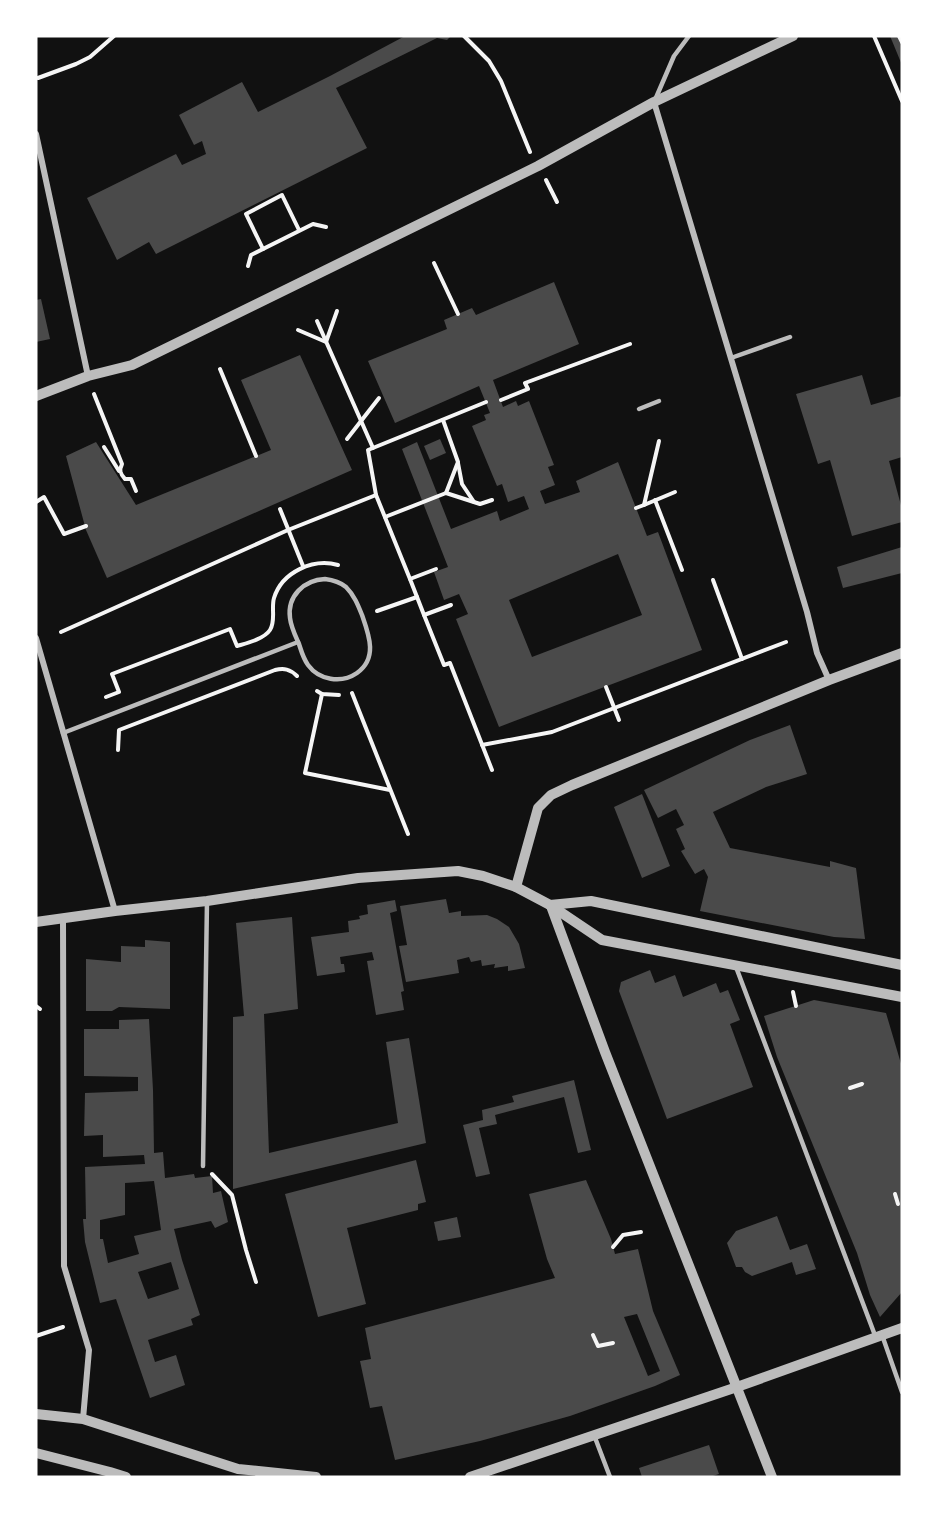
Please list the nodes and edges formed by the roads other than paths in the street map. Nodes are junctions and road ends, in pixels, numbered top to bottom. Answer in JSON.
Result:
{"nodes":[{"id":1,"x":689,"y":36,"type":"edge"},
{"id":2,"x":793,"y":36,"type":"edge"},
{"id":3,"x":654,"y":102,"type":"junction"},
{"id":4,"x":36,"y":134,"type":"edge"},
{"id":5,"x":790,"y":337,"type":"dead end"},
{"id":6,"x":731,"y":358,"type":"junction"},
{"id":7,"x":88,"y":376,"type":"junction"},
{"id":8,"x":36,"y":396,"type":"edge"},
{"id":9,"x":659,"y":401,"type":"dead end"},
{"id":10,"x":639,"y":409,"type":"dead end"},
{"id":11,"x":36,"y":638,"type":"edge"},
{"id":12,"x":298,"y":642,"type":"junction"},
{"id":13,"x":902,"y":653,"type":"edge"},
{"id":14,"x":829,"y":680,"type":"junction"},
{"id":15,"x":63,"y":733,"type":"junction"},
{"id":16,"x":516,"y":887,"type":"junction"},
{"id":17,"x":207,"y":901,"type":"junction"},
{"id":18,"x":550,"y":905,"type":"junction"},
{"id":19,"x":115,"y":911,"type":"junction"},
{"id":20,"x":63,"y":919,"type":"junction"},
{"id":21,"x":36,"y":922,"type":"edge"},
{"id":22,"x":902,"y":965,"type":"edge"},
{"id":23,"x":736,"y":967,"type":"junction"},
{"id":24,"x":902,"y":997,"type":"edge"},
{"id":25,"x":202,"y":1166,"type":"road end"},
{"id":26,"x":902,"y":1328,"type":"edge"},
{"id":27,"x":879,"y":1336,"type":"junction"},
{"id":28,"x":737,"y":1387,"type":"junction"},
{"id":29,"x":902,"y":1392,"type":"edge"},
{"id":30,"x":36,"y":1414,"type":"edge"},
{"id":31,"x":83,"y":1419,"type":"junction"},
{"id":32,"x":594,"y":1435,"type":"junction"},
{"id":33,"x":36,"y":1453,"type":"edge"},
{"id":34,"x":109,"y":1474,"type":"edge"},
{"id":35,"x":126,"y":1477,"type":"edge"},
{"id":36,"x":316,"y":1477,"type":"edge"},
{"id":37,"x":470,"y":1477,"type":"edge"},
{"id":38,"x":610,"y":1477,"type":"edge"},
{"id":39,"x":772,"y":1477,"type":"edge"}],
"edges":[{"from":1,"to":3,"type":"lane"},
{"from":2,"to":3,"type":"street"},
{"from":3,"to":6,"type":"street"},
{"from":3,"to":7,"type":"street"},
{"from":4,"to":7,"type":"street"},
{"from":5,"to":6,"type":"lane"},
{"from":6,"to":14,"type":"street"},
{"from":7,"to":8,"type":"street"},
{"from":9,"to":10,"type":"lane"},
{"from":11,"to":15,"type":"street"},
{"from":12,"to":12,"type":"lane"},
{"from":12,"to":15,"type":"lane"},
{"from":13,"to":14,"type":"street"},
{"from":14,"to":16,"type":"street"},
{"from":15,"to":19,"type":"street"},
{"from":16,"to":17,"type":"street"},
{"from":16,"to":18,"type":"street"},
{"from":17,"to":19,"type":"street"},
{"from":17,"to":25,"type":"lane"},
{"from":18,"to":22,"type":"street"},
{"from":18,"to":23,"type":"street"},
{"from":18,"to":28,"type":"street"},
{"from":19,"to":20,"type":"street"},
{"from":20,"to":21,"type":"street"},
{"from":20,"to":31,"type":"street"},
{"from":23,"to":24,"type":"street"},
{"from":23,"to":27,"type":"lane"},
{"from":26,"to":27,"type":"street"},
{"from":27,"to":28,"type":"street"},
{"from":27,"to":29,"type":"lane"},
{"from":28,"to":32,"type":"street"},
{"from":28,"to":39,"type":"street"},
{"from":30,"to":31,"type":"street"},
{"from":31,"to":36,"type":"street"},
{"from":32,"to":37,"type":"street"},
{"from":32,"to":38,"type":"lane"},
{"from":33,"to":34,"type":"street"},
{"from":34,"to":35,"type":"street"}]}
